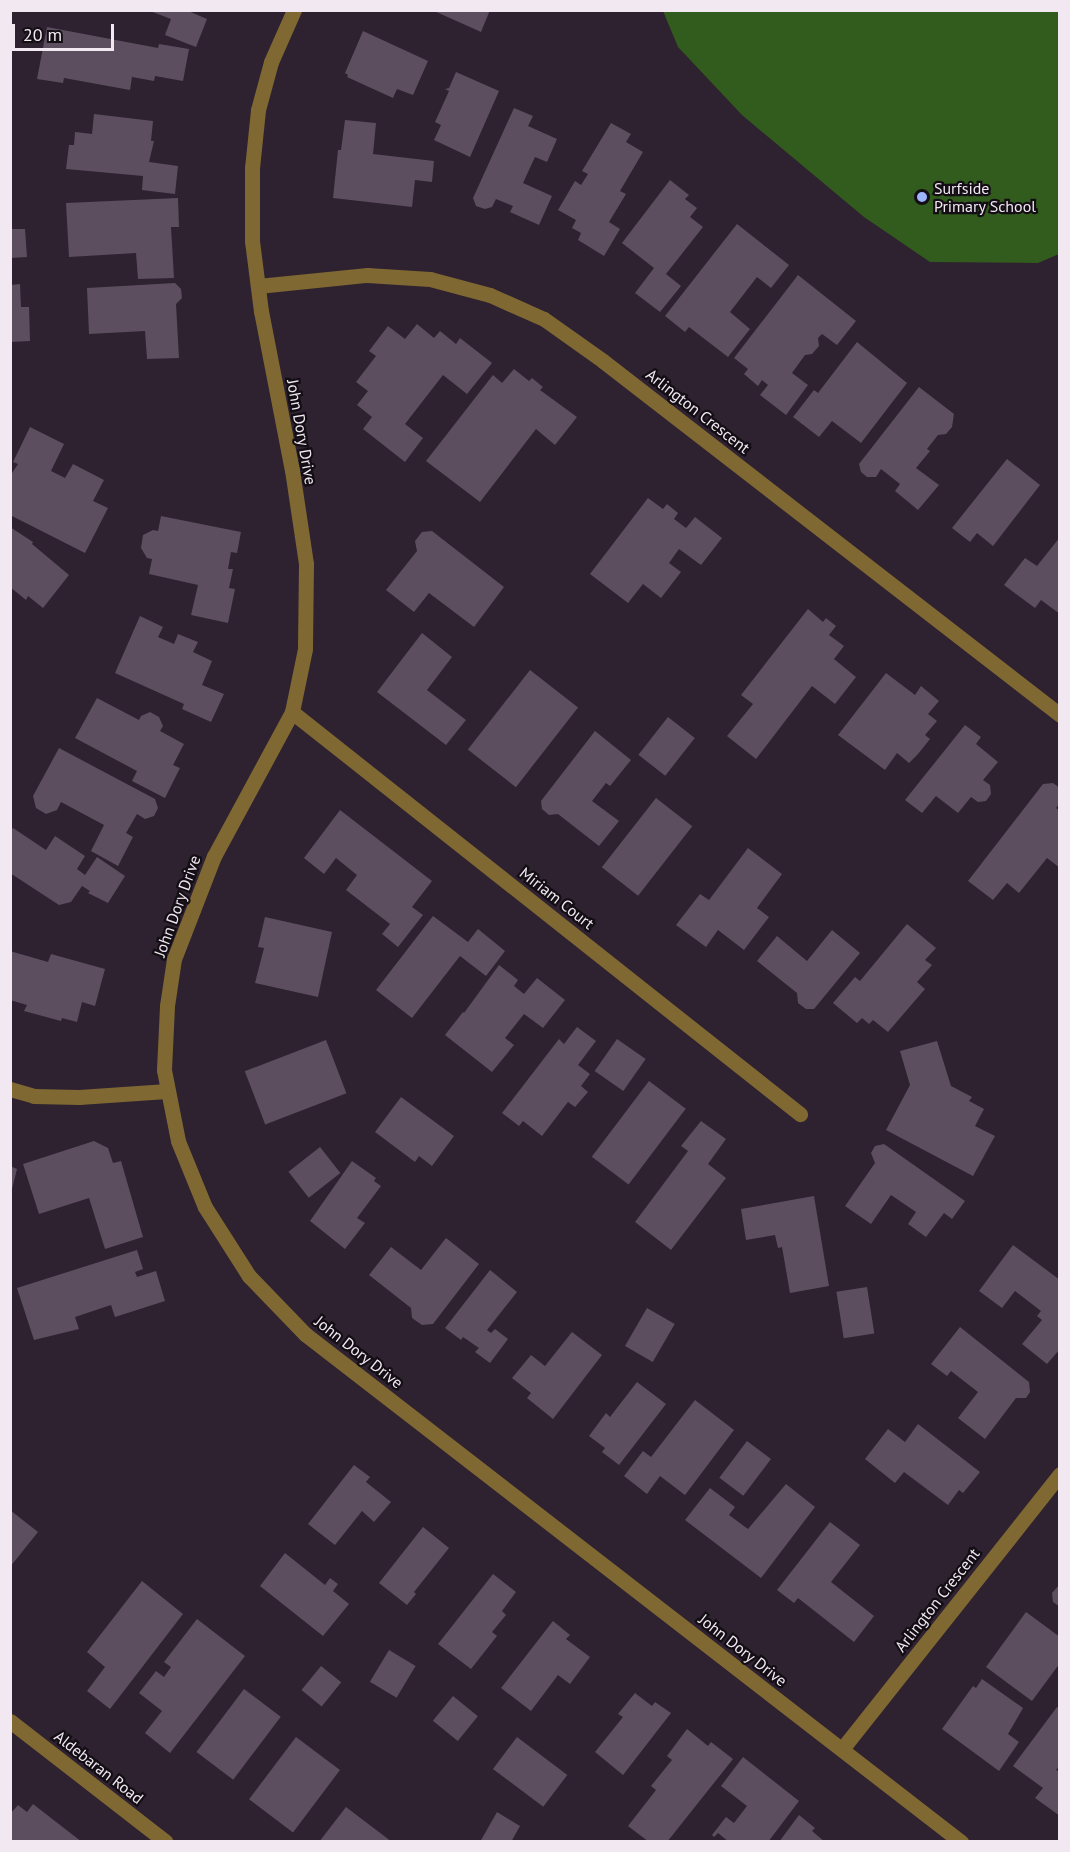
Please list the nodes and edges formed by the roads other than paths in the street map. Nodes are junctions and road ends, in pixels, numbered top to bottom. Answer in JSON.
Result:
{"nodes":[{"id":1,"x":294,"y":10,"type":"edge"},
{"id":2,"x":258,"y":286,"type":"junction"},
{"id":3,"x":292,"y":712,"type":"junction"},
{"id":4,"x":1059,"y":714,"type":"edge"},
{"id":5,"x":10,"y":1089,"type":"edge"},
{"id":6,"x":166,"y":1091,"type":"junction"},
{"id":7,"x":800,"y":1114,"type":"dead end"},
{"id":8,"x":1059,"y":1474,"type":"edge"},
{"id":9,"x":10,"y":1721,"type":"edge"},
{"id":10,"x":842,"y":1749,"type":"junction"},
{"id":11,"x":166,"y":1842,"type":"edge"},
{"id":12,"x":962,"y":1842,"type":"edge"}],
"edges":[{"from":1,"to":2,"type":"street","name":"John Dory Drive"},
{"from":2,"to":3,"type":"street","name":"John Dory Drive"},
{"from":2,"to":4,"type":"street","name":"Arlington Crescent"},
{"from":3,"to":6,"type":"street","name":"John Dory Drive"},
{"from":3,"to":7,"type":"street","name":"Miriam Court"},
{"from":5,"to":6,"type":"street"},
{"from":6,"to":10,"type":"street","name":"John Dory Drive"},
{"from":8,"to":10,"type":"street","name":"Arlington Crescent"},
{"from":9,"to":11,"type":"street","name":"Aldebaran Road"},
{"from":10,"to":12,"type":"street","name":"John Dory Drive"}]}
